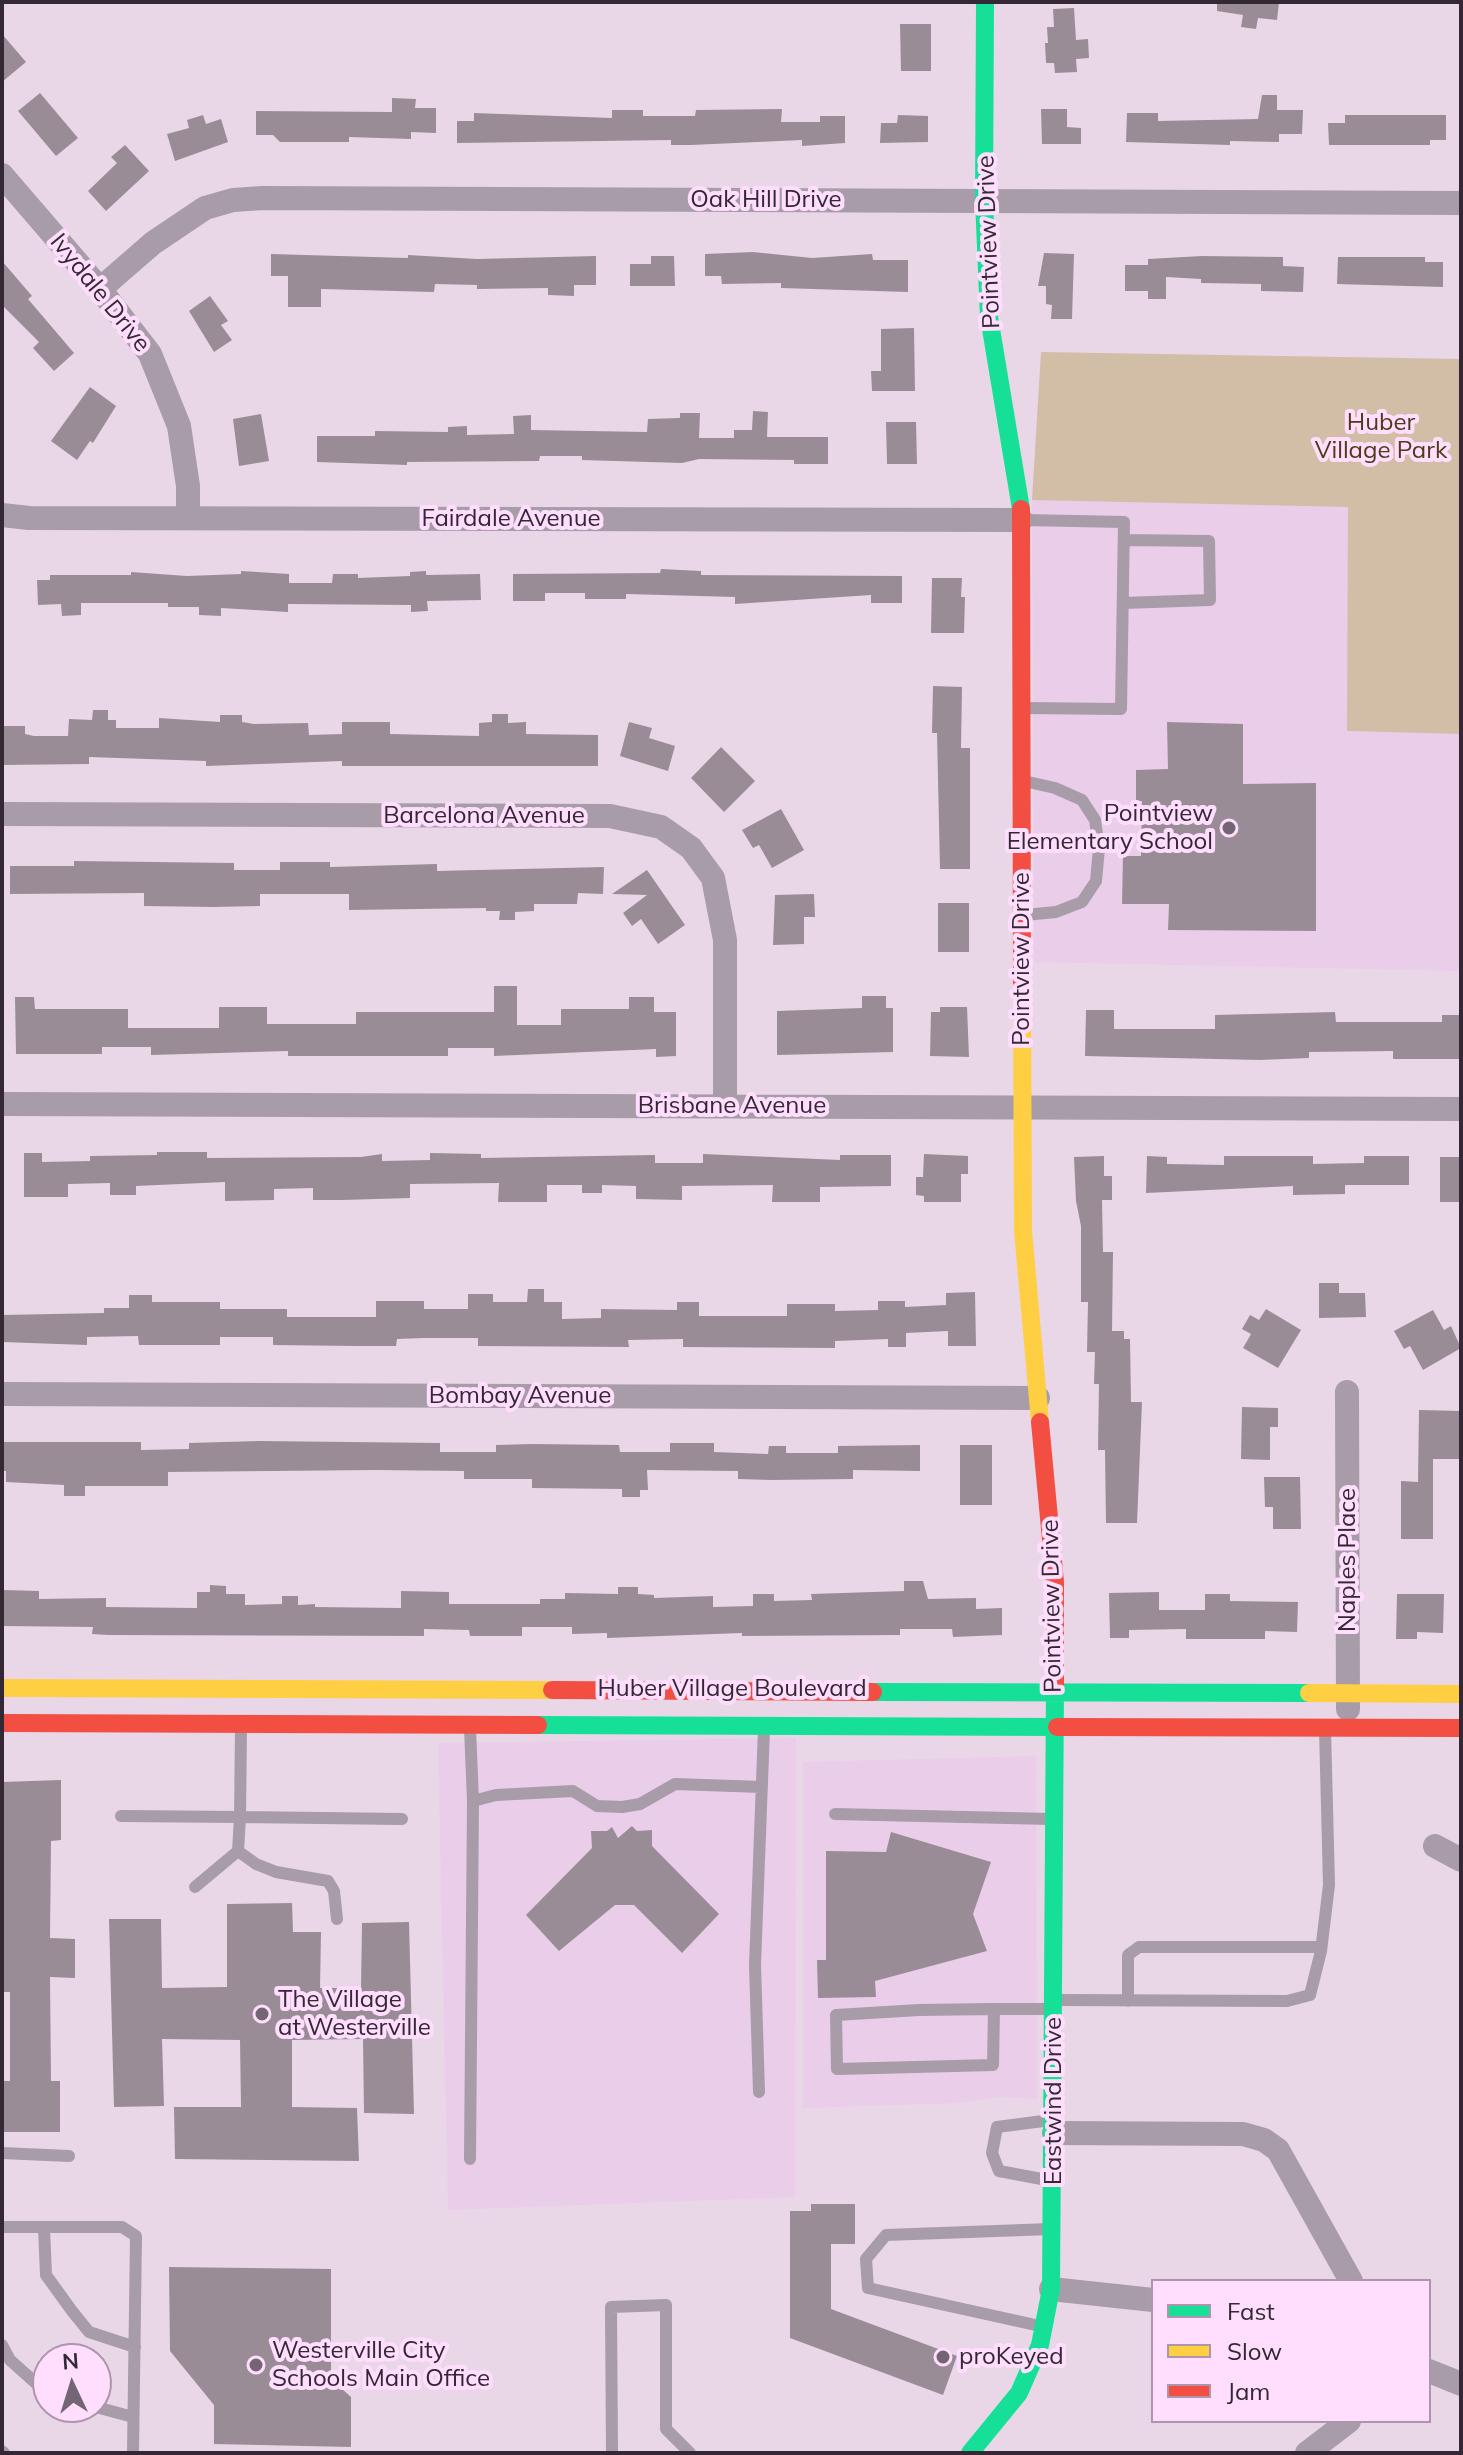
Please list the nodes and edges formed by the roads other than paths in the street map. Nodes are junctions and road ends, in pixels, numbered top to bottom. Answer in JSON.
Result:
{"nodes":[{"id":1,"x":985,"y":2,"type":"edge"},
{"id":2,"x":2,"y":175,"type":"edge"},
{"id":3,"x":984,"y":200,"type":"junction"},
{"id":4,"x":1461,"y":203,"type":"edge"},
{"id":5,"x":100,"y":289,"type":"junction"},
{"id":6,"x":2,"y":515,"type":"edge"},
{"id":7,"x":188,"y":517,"type":"junction"},
{"id":8,"x":1021,"y":520,"type":"junction"},
{"id":9,"x":1124,"y":540,"type":"junction"},
{"id":10,"x":1123,"y":603,"type":"junction"},
{"id":11,"x":1021,"y":708,"type":"junction"},
{"id":12,"x":1021,"y":781,"type":"junction"},
{"id":13,"x":2,"y":814,"type":"edge"},
{"id":14,"x":1022,"y":915,"type":"junction"},
{"id":15,"x":2,"y":1104,"type":"edge"},
{"id":16,"x":725,"y":1106,"type":"junction"},
{"id":17,"x":1022,"y":1107,"type":"junction"},
{"id":18,"x":1461,"y":1109,"type":"edge"},
{"id":19,"x":1347,"y":1392,"type":"dead end"},
{"id":20,"x":2,"y":1394,"type":"edge"},
{"id":21,"x":1038,"y":1398,"type":"junction"},
{"id":22,"x":2,"y":1688,"type":"edge"},
{"id":23,"x":1054,"y":1691,"type":"junction"},
{"id":24,"x":1348,"y":1693,"type":"junction"},
{"id":25,"x":1461,"y":1694,"type":"edge"},
{"id":26,"x":241,"y":1706,"type":"junction"},
{"id":27,"x":470,"y":1706,"type":"junction"},
{"id":28,"x":764,"y":1707,"type":"junction"},
{"id":29,"x":2,"y":1723,"type":"edge"},
{"id":30,"x":1054,"y":1726,"type":"junction"},
{"id":31,"x":1336,"y":1728,"type":"junction"},
{"id":32,"x":1461,"y":1728,"type":"edge"},
{"id":33,"x":762,"y":1787,"type":"junction"},
{"id":34,"x":473,"y":1801,"type":"junction"},
{"id":35,"x":835,"y":1814,"type":"dead end"},
{"id":36,"x":121,"y":1816,"type":"dead end"},
{"id":37,"x":240,"y":1817,"type":"junction"},
{"id":38,"x":402,"y":1819,"type":"dead end"},
{"id":39,"x":1054,"y":1819,"type":"junction"},
{"id":40,"x":1435,"y":1846,"type":"dead end"},
{"id":41,"x":238,"y":1851,"type":"junction"},
{"id":42,"x":1461,"y":1860,"type":"edge"},
{"id":43,"x":195,"y":1887,"type":"dead end"},
{"id":44,"x":337,"y":1919,"type":"dead end"},
{"id":45,"x":1321,"y":1947,"type":"junction"},
{"id":46,"x":1128,"y":2001,"type":"junction"},
{"id":47,"x":1054,"y":2005,"type":"junction"},
{"id":48,"x":994,"y":2009,"type":"junction"},
{"id":49,"x":759,"y":2092,"type":"dead end"},
{"id":50,"x":1054,"y":2126,"type":"junction"},
{"id":51,"x":2,"y":2153,"type":"edge"},
{"id":52,"x":69,"y":2156,"type":"dead end"},
{"id":53,"x":470,"y":2159,"type":"dead end"},
{"id":54,"x":1054,"y":2182,"type":"junction"},
{"id":55,"x":2,"y":2227,"type":"edge"},
{"id":56,"x":44,"y":2228,"type":"junction"},
{"id":57,"x":1054,"y":2229,"type":"junction"},
{"id":58,"x":1350,"y":2279,"type":"edge"},
{"id":59,"x":1051,"y":2289,"type":"junction"},
{"id":60,"x":1151,"y":2300,"type":"edge"},
{"id":61,"x":1046,"y":2327,"type":"junction"},
{"id":62,"x":2,"y":2345,"type":"edge"},
{"id":63,"x":135,"y":2347,"type":"junction"},
{"id":64,"x":1431,"y":2372,"type":"edge"},
{"id":65,"x":32,"y":2380,"type":"edge"},
{"id":66,"x":1461,"y":2384,"type":"edge"},
{"id":67,"x":112,"y":2411,"type":"edge"},
{"id":68,"x":133,"y":2417,"type":"junction"},
{"id":69,"x":1346,"y":2423,"type":"edge"},
{"id":70,"x":133,"y":2453,"type":"edge"},
{"id":71,"x":612,"y":2453,"type":"edge"},
{"id":72,"x":690,"y":2453,"type":"edge"},
{"id":73,"x":970,"y":2453,"type":"edge"},
{"id":74,"x":1307,"y":2453,"type":"edge"}],
"edges":[{"from":1,"to":3,"type":"street","name":"Pointview Drive"},
{"from":2,"to":5,"type":"street","name":"Ivydale Drive"},
{"from":3,"to":4,"type":"street","name":"Oak Hill Drive"},
{"from":3,"to":5,"type":"street","name":"Oak Hill Drive"},
{"from":3,"to":8,"type":"street","name":"Pointview Drive"},
{"from":5,"to":7,"type":"street","name":"Ivydale Drive"},
{"from":6,"to":7,"type":"street","name":"Fairdale Avenue"},
{"from":7,"to":8,"type":"street","name":"Fairdale Avenue"},
{"from":8,"to":9,"type":"lane"},
{"from":8,"to":11,"type":"street","name":"Pointview Drive"},
{"from":9,"to":10,"type":"lane"},
{"from":9,"to":10,"type":"lane"},
{"from":10,"to":11,"type":"lane"},
{"from":11,"to":12,"type":"street","name":"Pointview Drive"},
{"from":12,"to":14,"type":"street","name":"Pointview Drive"},
{"from":12,"to":14,"type":"lane"},
{"from":13,"to":16,"type":"street","name":"Barcelona Avenue"},
{"from":14,"to":17,"type":"street","name":"Pointview Drive"},
{"from":15,"to":16,"type":"street","name":"Brisbane Avenue"},
{"from":16,"to":17,"type":"street","name":"Brisbane Avenue"},
{"from":17,"to":18,"type":"street","name":"Brisbane Avenue"},
{"from":17,"to":21,"type":"street","name":"Pointview Drive"},
{"from":19,"to":24,"type":"street","name":"Naples Place"},
{"from":20,"to":21,"type":"street","name":"Bombay Avenue"},
{"from":21,"to":23,"type":"street","name":"Pointview Drive"},
{"from":22,"to":26,"type":"street","name":"Huber Village Boulevard"},
{"from":23,"to":24,"type":"street","name":"Huber Village Boulevard"},
{"from":23,"to":28,"type":"street","name":"Huber Village Boulevard"},
{"from":23,"to":30,"type":"street","name":"Pointview Drive"},
{"from":24,"to":25,"type":"street","name":"Huber Village Boulevard"},
{"from":24,"to":31,"type":"street","name":"Naples Place"},
{"from":26,"to":27,"type":"street","name":"Huber Village Boulevard"},
{"from":26,"to":27,"type":"street","name":"Huber Village Boulevard"},
{"from":26,"to":29,"type":"street","name":"Huber Village Boulevard"},
{"from":26,"to":37,"type":"lane"},
{"from":27,"to":28,"type":"street","name":"Huber Village Boulevard"},
{"from":27,"to":28,"type":"street","name":"Huber Village Boulevard"},
{"from":27,"to":34,"type":"lane"},
{"from":28,"to":30,"type":"street","name":"Huber Village Boulevard"},
{"from":28,"to":33,"type":"lane"},
{"from":30,"to":31,"type":"street","name":"Huber Village Boulevard"},
{"from":30,"to":39,"type":"street","name":"Eastwind Drive"},
{"from":31,"to":32,"type":"street","name":"Huber Village Boulevard"},
{"from":31,"to":45,"type":"lane"},
{"from":33,"to":34,"type":"lane"},
{"from":33,"to":49,"type":"lane"},
{"from":34,"to":53,"type":"lane"},
{"from":35,"to":39,"type":"lane"},
{"from":36,"to":37,"type":"lane"},
{"from":37,"to":38,"type":"lane"},
{"from":37,"to":41,"type":"lane"},
{"from":39,"to":47,"type":"street","name":"Eastwind Drive"},
{"from":40,"to":42,"type":"street"},
{"from":41,"to":43,"type":"lane"},
{"from":41,"to":44,"type":"lane"},
{"from":45,"to":46,"type":"lane"},
{"from":45,"to":46,"type":"lane"},
{"from":46,"to":47,"type":"lane"},
{"from":47,"to":48,"type":"lane"},
{"from":47,"to":50,"type":"street","name":"Eastwind Drive"},
{"from":48,"to":48,"type":"lane"},
{"from":50,"to":54,"type":"street","name":"Eastwind Drive"},
{"from":50,"to":54,"type":"lane"},
{"from":50,"to":58,"type":"street"},
{"from":51,"to":52,"type":"lane"},
{"from":54,"to":57,"type":"street","name":"Eastwind Drive"},
{"from":55,"to":56,"type":"lane"},
{"from":56,"to":63,"type":"lane"},
{"from":56,"to":63,"type":"lane"},
{"from":57,"to":59,"type":"street","name":"Eastwind Drive"},
{"from":57,"to":61,"type":"lane"},
{"from":59,"to":60,"type":"street"},
{"from":59,"to":61,"type":"street","name":"Eastwind Drive"},
{"from":61,"to":73,"type":"street","name":"Eastwind Drive"},
{"from":62,"to":65,"type":"lane"},
{"from":63,"to":68,"type":"lane"},
{"from":64,"to":66,"type":"street"},
{"from":67,"to":68,"type":"lane"},
{"from":68,"to":70,"type":"lane"},
{"from":69,"to":74,"type":"street"},
{"from":71,"to":72,"type":"lane"}]}
